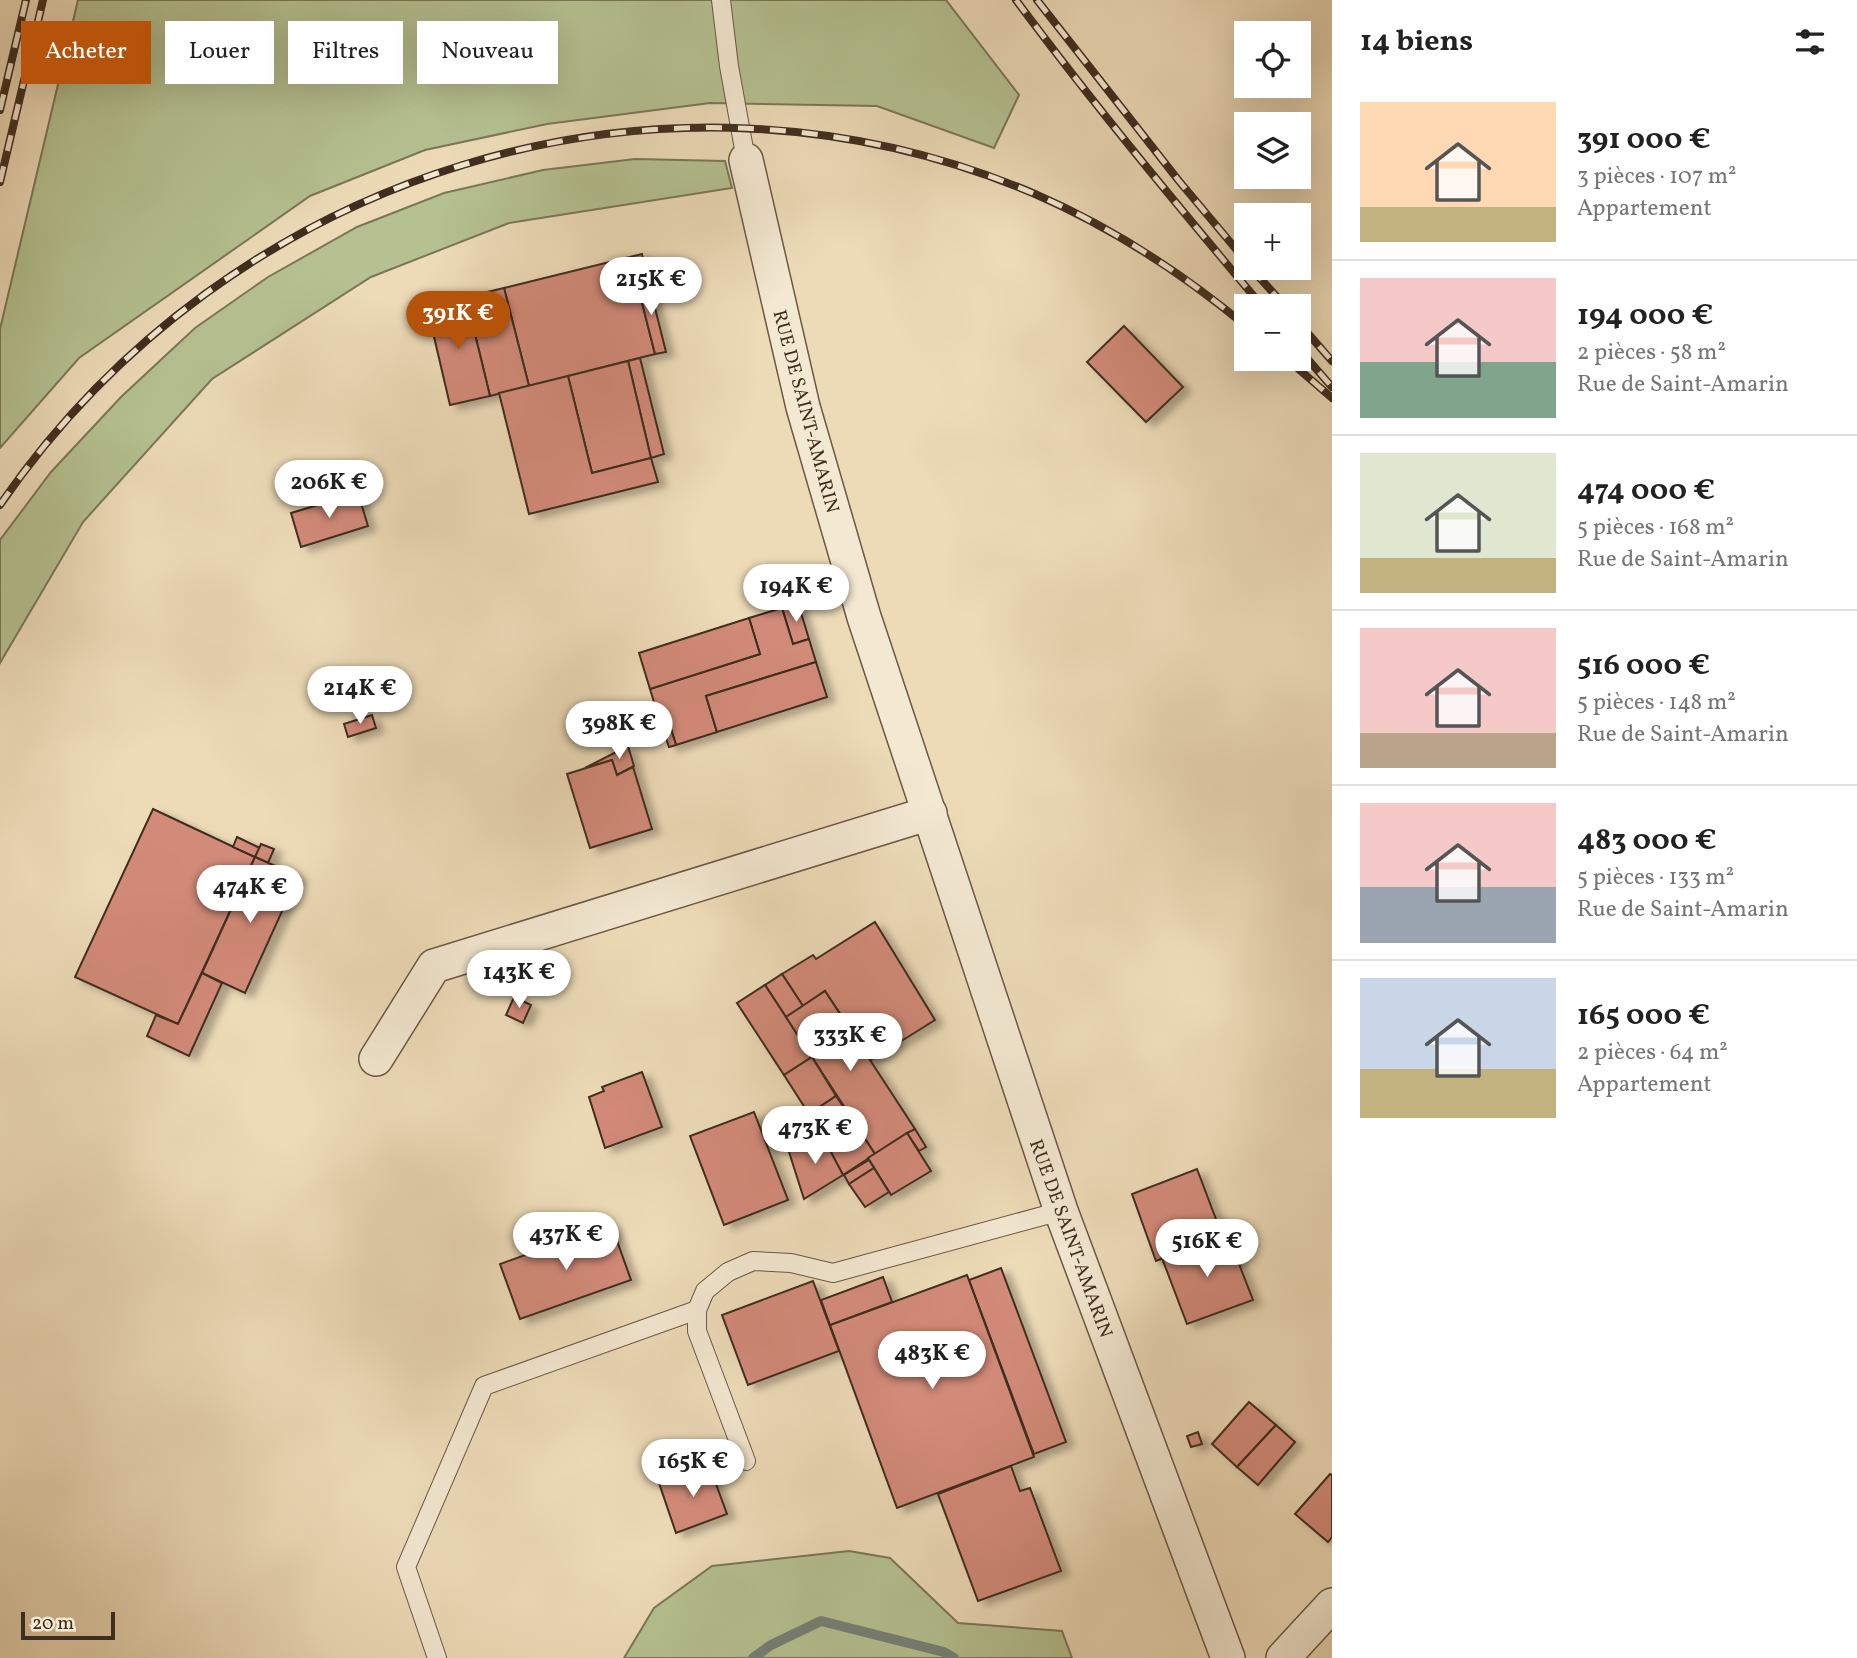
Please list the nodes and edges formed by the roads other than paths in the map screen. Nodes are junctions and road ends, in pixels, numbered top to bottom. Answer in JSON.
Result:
{"nodes":[{"id":1,"x":721,"y":0,"type":"edge"},
{"id":2,"x":746,"y":160,"type":"joint"},
{"id":3,"x":930,"y":813,"type":"junction"},
{"id":4,"x":376,"y":1059,"type":"dead end"},
{"id":5,"x":1061,"y":1211,"type":"junction"},
{"id":6,"x":696,"y":1310,"type":"junction"},
{"id":7,"x":746,"y":1461,"type":"dead end"},
{"id":8,"x":1332,"y":1605,"type":"edge"},
{"id":9,"x":437,"y":1658,"type":"edge"},
{"id":10,"x":1228,"y":1658,"type":"edge"},
{"id":11,"x":1283,"y":1658,"type":"edge"}],
"edges":[{"from":1,"to":2,"type":"lane","name":"RUE DE SAINT-AMARIN"},
{"from":2,"to":3,"type":"street","name":"RUE DE SAINT-AMARIN"},
{"from":3,"to":4,"type":"street"},
{"from":3,"to":5,"type":"street","name":"RUE DE SAINT-AMARIN"},
{"from":5,"to":6,"type":"lane"},
{"from":5,"to":10,"type":"street","name":"RUE DE SAINT-AMARIN"},
{"from":6,"to":7,"type":"lane"},
{"from":6,"to":9,"type":"lane"},
{"from":8,"to":11,"type":"street"}]}
